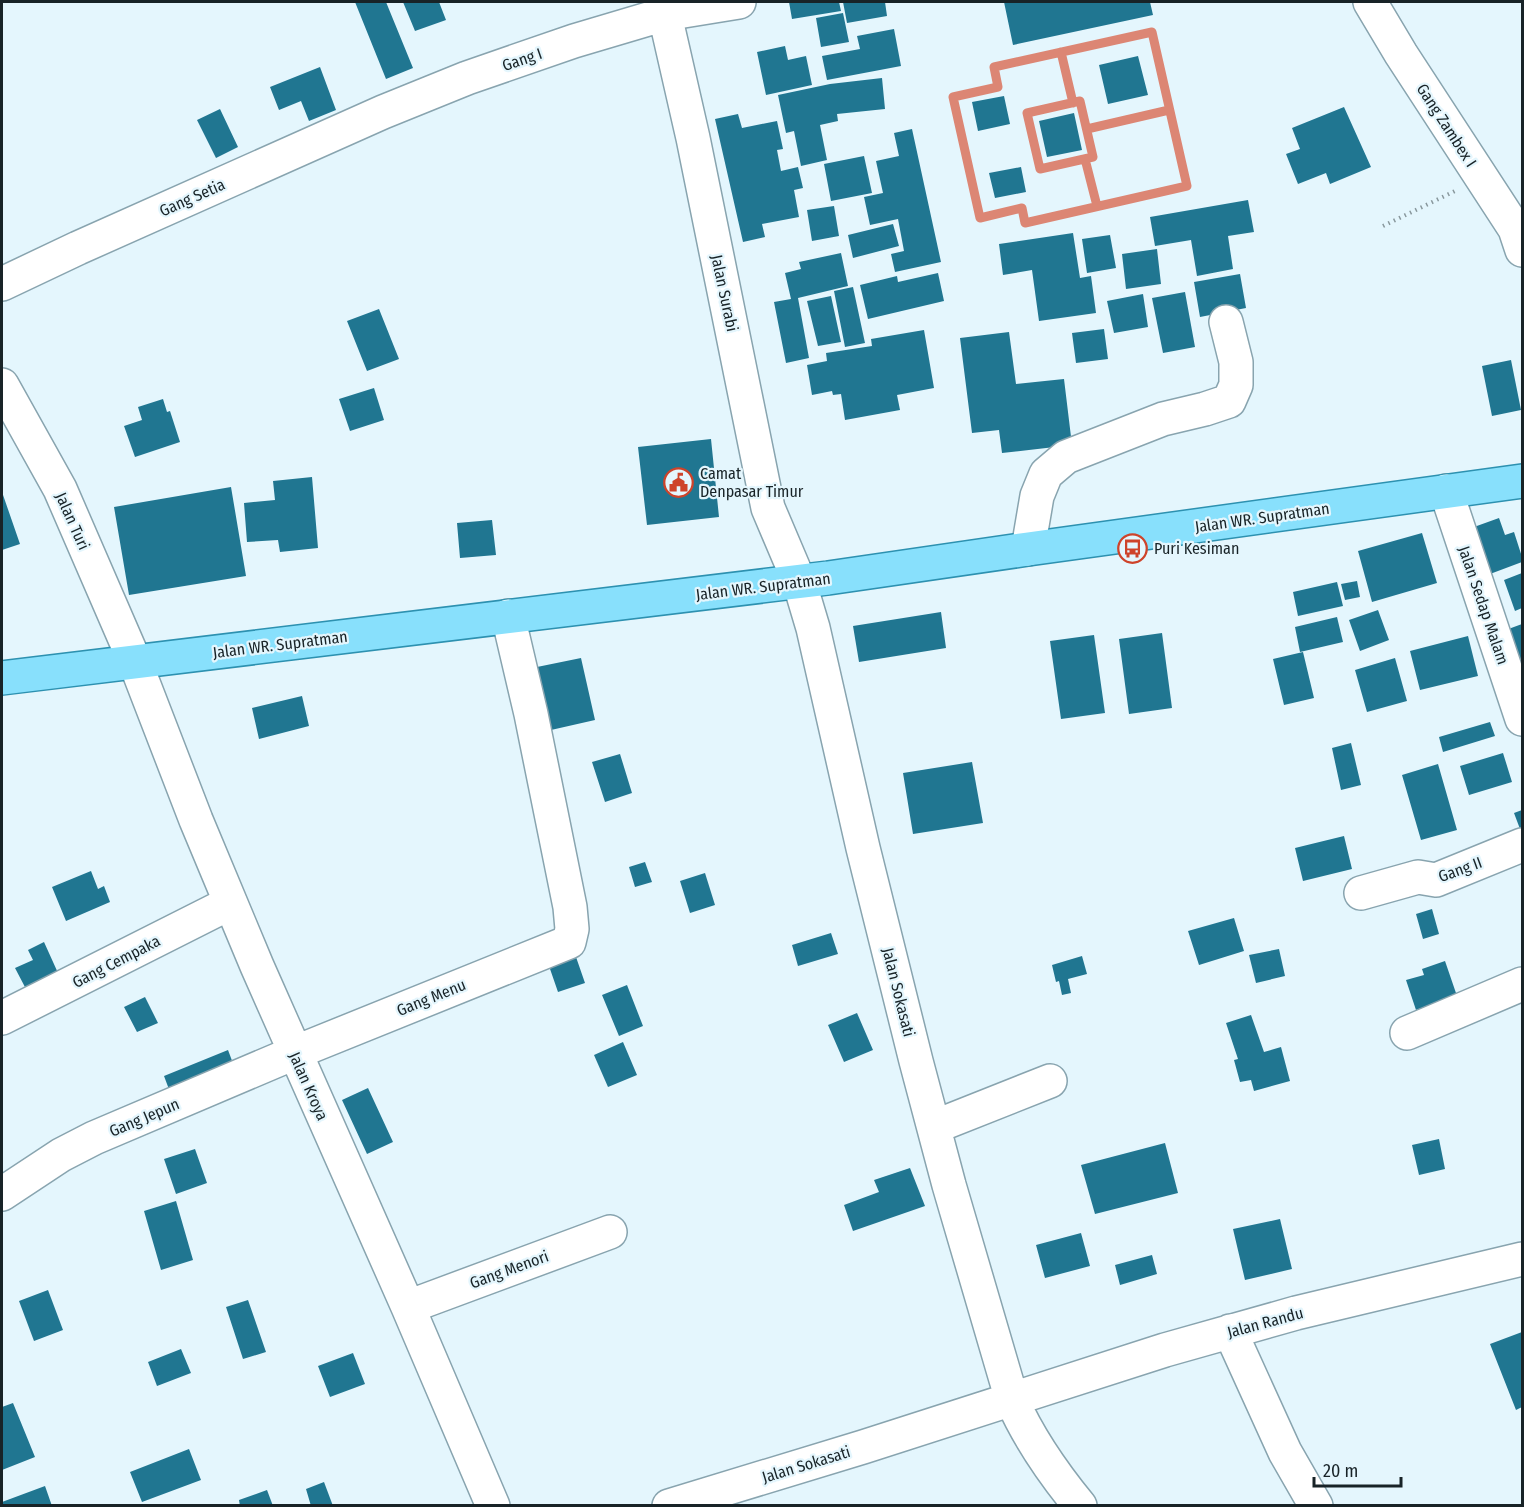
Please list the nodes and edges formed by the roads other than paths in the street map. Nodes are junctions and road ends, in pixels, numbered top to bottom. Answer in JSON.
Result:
{"nodes":[{"id":1,"x":740,"y":2,"type":"edge"},
{"id":2,"x":1370,"y":2,"type":"edge"},
{"id":3,"x":663,"y":8,"type":"edge"},
{"id":4,"x":383,"y":112,"type":"joint"},
{"id":5,"x":1520,"y":235,"type":"edge"},
{"id":6,"x":2,"y":284,"type":"edge"},
{"id":7,"x":1226,"y":322,"type":"dead end"},
{"id":8,"x":2,"y":385,"type":"edge"},
{"id":9,"x":1522,"y":481,"type":"edge"},
{"id":10,"x":1446,"y":491,"type":"junction"},
{"id":11,"x":1028,"y":549,"type":"junction"},
{"id":12,"x":800,"y":581,"type":"junction"},
{"id":13,"x":508,"y":616,"type":"junction"},
{"id":14,"x":135,"y":662,"type":"junction"},
{"id":15,"x":2,"y":678,"type":"edge"},
{"id":16,"x":1522,"y":718,"type":"edge"},
{"id":17,"x":1522,"y":845,"type":"edge"},
{"id":18,"x":1361,"y":893,"type":"dead end"},
{"id":19,"x":230,"y":903,"type":"junction"},
{"id":20,"x":1522,"y":984,"type":"edge"},
{"id":21,"x":2,"y":1018,"type":"edge"},
{"id":22,"x":1407,"y":1033,"type":"dead end"},
{"id":23,"x":294,"y":1053,"type":"junction"},
{"id":24,"x":1050,"y":1081,"type":"dead end"},
{"id":25,"x":934,"y":1127,"type":"junction"},
{"id":26,"x":2,"y":1194,"type":"edge"},
{"id":27,"x":610,"y":1232,"type":"dead end"},
{"id":28,"x":1522,"y":1259,"type":"edge"},
{"id":29,"x":408,"y":1307,"type":"junction"},
{"id":30,"x":1230,"y":1331,"type":"junction"},
{"id":31,"x":1012,"y":1400,"type":"junction"},
{"id":32,"x":493,"y":1506,"type":"edge"},
{"id":33,"x":669,"y":1506,"type":"edge"},
{"id":34,"x":1080,"y":1506,"type":"edge"},
{"id":35,"x":1316,"y":1506,"type":"edge"}],
"edges":[{"from":1,"to":3,"type":"street","name":"Gang I"},
{"from":2,"to":5,"type":"street","name":"Gang Zambex I"},
{"from":3,"to":4,"type":"street","name":"Gang I"},
{"from":3,"to":12,"type":"street","name":"Jalan Surabi"},
{"from":4,"to":6,"type":"street","name":"Gang Setia"},
{"from":7,"to":11,"type":"street"},
{"from":8,"to":14,"type":"street","name":"Jalan Turi"},
{"from":9,"to":10,"type":"main road","name":"Jalan WR. Supratman"},
{"from":10,"to":11,"type":"main road","name":"Jalan WR. Supratman"},
{"from":10,"to":16,"type":"street","name":"Jalan Sedap Malam"},
{"from":11,"to":12,"type":"main road","name":"Jalan WR. Supratman"},
{"from":12,"to":13,"type":"main road","name":"Jalan WR. Supratman"},
{"from":12,"to":25,"type":"street","name":"Jalan Sokasati"},
{"from":13,"to":14,"type":"main road","name":"Jalan WR. Supratman"},
{"from":13,"to":23,"type":"street","name":"Gang Menu"},
{"from":14,"to":15,"type":"main road","name":"Jalan WR. Supratman"},
{"from":14,"to":19,"type":"street","name":"Jalan Kroya"},
{"from":17,"to":18,"type":"street","name":"Gang II"},
{"from":19,"to":21,"type":"street","name":"Gang Cempaka"},
{"from":19,"to":23,"type":"street","name":"Jalan Kroya"},
{"from":20,"to":22,"type":"street"},
{"from":23,"to":26,"type":"street","name":"Gang Jepun"},
{"from":23,"to":29,"type":"street","name":"Jalan Kroya"},
{"from":24,"to":25,"type":"street"},
{"from":25,"to":31,"type":"street","name":"Jalan Sokasati"},
{"from":27,"to":29,"type":"street","name":"Gang Menori"},
{"from":28,"to":30,"type":"street","name":"Jalan Randu"},
{"from":29,"to":32,"type":"street","name":"Jalan Kroya"},
{"from":30,"to":31,"type":"street","name":"Jalan Randu"},
{"from":30,"to":35,"type":"street"},
{"from":31,"to":33,"type":"street","name":"Jalan Sokasati"},
{"from":31,"to":34,"type":"street","name":"Jalan Sokasati"}]}
